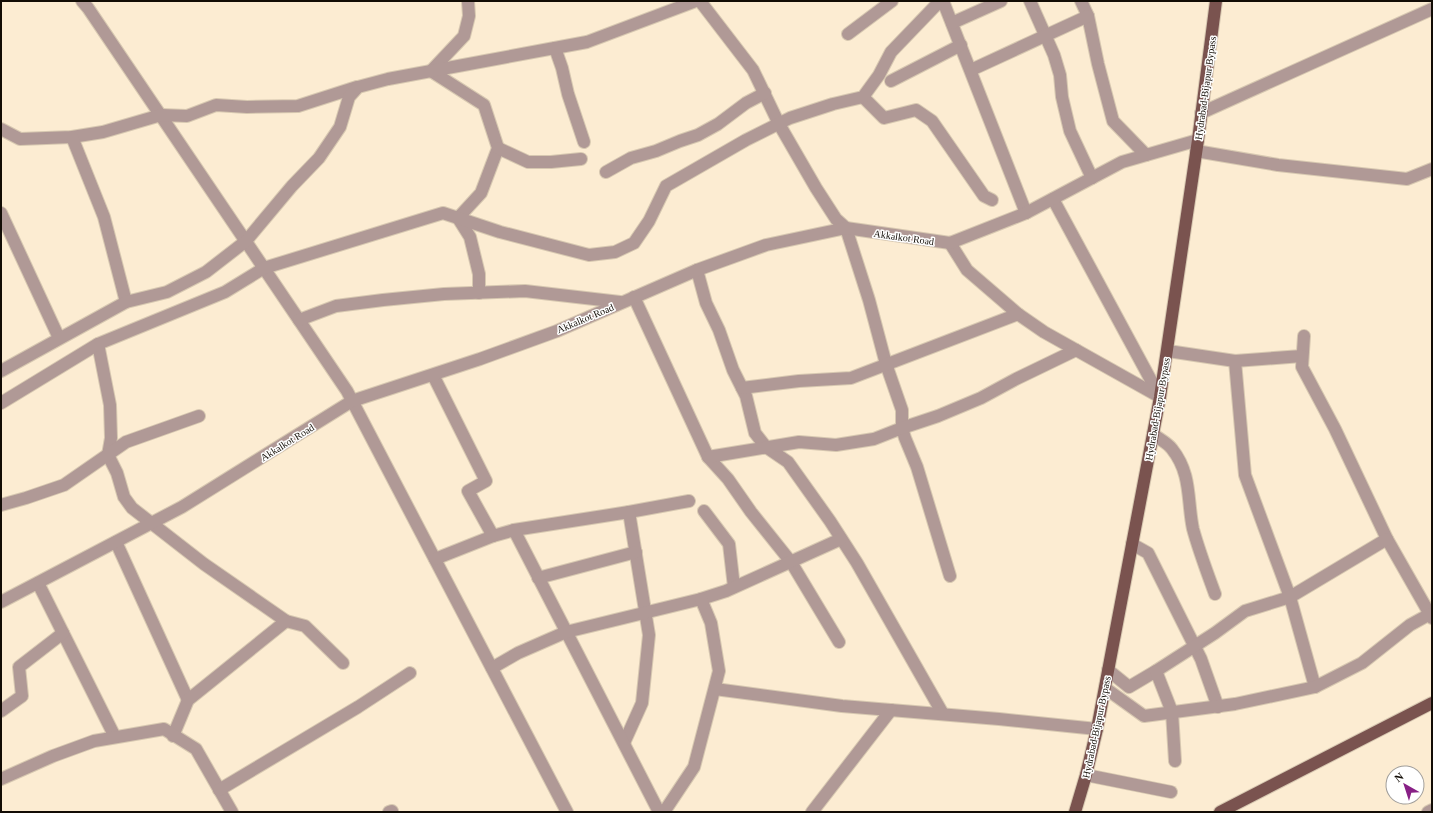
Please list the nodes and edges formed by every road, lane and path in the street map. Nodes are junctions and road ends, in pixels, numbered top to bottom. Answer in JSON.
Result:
{"nodes":[{"id":1,"x":82,"y":1,"type":"edge"},
{"id":2,"x":468,"y":1,"type":"edge"},
{"id":3,"x":696,"y":1,"type":"edge"},
{"id":4,"x":700,"y":1,"type":"edge"},
{"id":5,"x":892,"y":1,"type":"edge"},
{"id":6,"x":942,"y":1,"type":"edge"},
{"id":7,"x":1001,"y":1,"type":"edge"},
{"id":8,"x":1030,"y":1,"type":"edge"},
{"id":9,"x":1081,"y":1,"type":"edge"},
{"id":10,"x":1216,"y":1,"type":"edge"},
{"id":11,"x":1432,"y":9,"type":"edge"},
{"id":12,"x":1088,"y":16,"type":"junction"},
{"id":13,"x":952,"y":23,"type":"junction"},
{"id":14,"x":848,"y":34,"type":"dead end"},
{"id":15,"x":1045,"y":36,"type":"junction"},
{"id":16,"x":961,"y":45,"type":"junction"},
{"id":17,"x":555,"y":48,"type":"junction"},
{"id":18,"x":971,"y":70,"type":"junction"},
{"id":19,"x":431,"y":71,"type":"junction"},
{"id":20,"x":891,"y":81,"type":"dead end"},
{"id":21,"x":358,"y":87,"type":"junction"},
{"id":22,"x":765,"y":93,"type":"junction"},
{"id":23,"x":863,"y":97,"type":"junction"},
{"id":24,"x":1201,"y":113,"type":"junction"},
{"id":25,"x":160,"y":114,"type":"junction"},
{"id":26,"x":779,"y":124,"type":"junction"},
{"id":27,"x":1,"y":129,"type":"edge"},
{"id":28,"x":72,"y":137,"type":"junction"},
{"id":29,"x":584,"y":142,"type":"dead end"},
{"id":30,"x":1197,"y":146,"type":"junction"},
{"id":31,"x":498,"y":148,"type":"junction"},
{"id":32,"x":1146,"y":155,"type":"junction"},
{"id":33,"x":581,"y":159,"type":"dead end"},
{"id":34,"x":1432,"y":169,"type":"edge"},
{"id":35,"x":606,"y":172,"type":"dead end"},
{"id":36,"x":1092,"y":178,"type":"junction"},
{"id":37,"x":1053,"y":199,"type":"junction"},
{"id":38,"x":992,"y":200,"type":"dead end"},
{"id":39,"x":1026,"y":212,"type":"junction"},
{"id":40,"x":1,"y":213,"type":"edge"},
{"id":41,"x":458,"y":218,"type":"junction"},
{"id":42,"x":846,"y":228,"type":"junction"},
{"id":43,"x":246,"y":241,"type":"junction"},
{"id":44,"x":950,"y":243,"type":"junction"},
{"id":45,"x":264,"y":268,"type":"junction"},
{"id":46,"x":696,"y":270,"type":"junction"},
{"id":47,"x":479,"y":292,"type":"junction"},
{"id":48,"x":634,"y":297,"type":"junction"},
{"id":49,"x":126,"y":302,"type":"junction"},
{"id":50,"x":622,"y":302,"type":"junction"},
{"id":51,"x":1018,"y":314,"type":"junction"},
{"id":52,"x":299,"y":320,"type":"junction"},
{"id":53,"x":1304,"y":336,"type":"dead end"},
{"id":54,"x":59,"y":338,"type":"junction"},
{"id":55,"x":98,"y":344,"type":"junction"},
{"id":56,"x":1076,"y":350,"type":"junction"},
{"id":57,"x":1168,"y":351,"type":"junction"},
{"id":58,"x":1302,"y":356,"type":"junction"},
{"id":59,"x":1235,"y":361,"type":"junction"},
{"id":60,"x":886,"y":364,"type":"junction"},
{"id":61,"x":1,"y":371,"type":"edge"},
{"id":62,"x":433,"y":375,"type":"junction"},
{"id":63,"x":742,"y":388,"type":"junction"},
{"id":64,"x":1160,"y":397,"type":"junction"},
{"id":65,"x":352,"y":401,"type":"junction"},
{"id":66,"x":1,"y":403,"type":"edge"},
{"id":67,"x":199,"y":416,"type":"dead end"},
{"id":68,"x":902,"y":428,"type":"junction"},
{"id":69,"x":1153,"y":434,"type":"junction"},
{"id":70,"x":766,"y":447,"type":"junction"},
{"id":71,"x":108,"y":455,"type":"junction"},
{"id":72,"x":708,"y":457,"type":"junction"},
{"id":73,"x":689,"y":501,"type":"dead end"},
{"id":74,"x":1,"y":505,"type":"edge"},
{"id":75,"x":629,"y":512,"type":"junction"},
{"id":76,"x":704,"y":512,"type":"dead end"},
{"id":77,"x":151,"y":523,"type":"junction"},
{"id":78,"x":514,"y":530,"type":"junction"},
{"id":79,"x":493,"y":536,"type":"junction"},
{"id":80,"x":841,"y":539,"type":"junction"},
{"id":81,"x":1387,"y":539,"type":"junction"},
{"id":82,"x":116,"y":542,"type":"junction"},
{"id":83,"x":1132,"y":544,"type":"junction"},
{"id":84,"x":636,"y":552,"type":"junction"},
{"id":85,"x":435,"y":559,"type":"junction"},
{"id":86,"x":791,"y":562,"type":"junction"},
{"id":87,"x":950,"y":576,"type":"dead end"},
{"id":88,"x":538,"y":578,"type":"junction"},
{"id":89,"x":38,"y":583,"type":"junction"},
{"id":90,"x":734,"y":587,"type":"junction"},
{"id":91,"x":1215,"y":594,"type":"dead end"},
{"id":92,"x":1290,"y":597,"type":"junction"},
{"id":93,"x":701,"y":599,"type":"junction"},
{"id":94,"x":1,"y":602,"type":"edge"},
{"id":95,"x":646,"y":613,"type":"junction"},
{"id":96,"x":1431,"y":616,"type":"edge"},
{"id":97,"x":286,"y":621,"type":"junction"},
{"id":98,"x":566,"y":632,"type":"junction"},
{"id":99,"x":63,"y":633,"type":"junction"},
{"id":100,"x":839,"y":642,"type":"dead end"},
{"id":101,"x":1195,"y":646,"type":"junction"},
{"id":102,"x":343,"y":663,"type":"dead end"},
{"id":103,"x":492,"y":668,"type":"junction"},
{"id":104,"x":1108,"y":670,"type":"junction"},
{"id":105,"x":1156,"y":671,"type":"junction"},
{"id":106,"x":410,"y":673,"type":"dead end"},
{"id":107,"x":1315,"y":687,"type":"junction"},
{"id":108,"x":1105,"y":688,"type":"junction"},
{"id":109,"x":715,"y":689,"type":"junction"},
{"id":110,"x":188,"y":700,"type":"junction"},
{"id":111,"x":1432,"y":703,"type":"edge"},
{"id":112,"x":1218,"y":707,"type":"junction"},
{"id":113,"x":892,"y":710,"type":"junction"},
{"id":114,"x":1,"y":711,"type":"edge"},
{"id":115,"x":1172,"y":712,"type":"junction"},
{"id":116,"x":943,"y":714,"type":"junction"},
{"id":117,"x":1097,"y":729,"type":"junction"},
{"id":118,"x":173,"y":736,"type":"junction"},
{"id":119,"x":115,"y":737,"type":"junction"},
{"id":120,"x":624,"y":742,"type":"junction"},
{"id":121,"x":1175,"y":761,"type":"dead end"},
{"id":122,"x":3,"y":775,"type":"edge"},
{"id":123,"x":1086,"y":775,"type":"junction"},
{"id":124,"x":219,"y":790,"type":"junction"},
{"id":125,"x":1171,"y":792,"type":"dead end"},
{"id":126,"x":1432,"y":810,"type":"edge"},
{"id":127,"x":232,"y":812,"type":"edge"},
{"id":128,"x":567,"y":812,"type":"edge"},
{"id":129,"x":659,"y":812,"type":"edge"},
{"id":130,"x":664,"y":812,"type":"edge"},
{"id":131,"x":812,"y":812,"type":"edge"},
{"id":132,"x":1075,"y":812,"type":"edge"},
{"id":133,"x":1220,"y":812,"type":"edge"},
{"id":134,"x":1428,"y":812,"type":"edge"}],
"edges":[{"from":1,"to":25,"type":"street"},
{"from":2,"to":19,"type":"street"},
{"from":3,"to":17,"type":"street"},
{"from":4,"to":22,"type":"street"},
{"from":5,"to":14,"type":"street"},
{"from":6,"to":13,"type":"street"},
{"from":6,"to":23,"type":"street"},
{"from":7,"to":13,"type":"street"},
{"from":8,"to":15,"type":"street"},
{"from":9,"to":12,"type":"street"},
{"from":10,"to":24,"type":"main road","name":"Hydrabad-Bijapur Bypass"},
{"from":11,"to":24,"type":"street"},
{"from":12,"to":15,"type":"street"},
{"from":12,"to":32,"type":"street"},
{"from":13,"to":16,"type":"street"},
{"from":15,"to":18,"type":"street"},
{"from":15,"to":36,"type":"street"},
{"from":16,"to":18,"type":"street"},
{"from":16,"to":20,"type":"street"},
{"from":17,"to":19,"type":"street"},
{"from":17,"to":29,"type":"street"},
{"from":18,"to":39,"type":"street"},
{"from":19,"to":21,"type":"street"},
{"from":19,"to":31,"type":"street"},
{"from":21,"to":25,"type":"street"},
{"from":21,"to":43,"type":"street"},
{"from":22,"to":26,"type":"street"},
{"from":22,"to":35,"type":"street"},
{"from":23,"to":26,"type":"street"},
{"from":23,"to":38,"type":"street"},
{"from":24,"to":30,"type":"main road","name":"Hydrabad-Bijapur Bypass"},
{"from":25,"to":28,"type":"street"},
{"from":25,"to":43,"type":"street"},
{"from":26,"to":41,"type":"street"},
{"from":26,"to":42,"type":"street"},
{"from":27,"to":28,"type":"street"},
{"from":28,"to":49,"type":"street"},
{"from":30,"to":32,"type":"street"},
{"from":30,"to":34,"type":"street"},
{"from":30,"to":57,"type":"main road","name":"Hydrabad-Bijapur Bypass"},
{"from":31,"to":33,"type":"street"},
{"from":31,"to":41,"type":"street"},
{"from":32,"to":36,"type":"street"},
{"from":36,"to":37,"type":"street"},
{"from":37,"to":39,"type":"street"},
{"from":37,"to":64,"type":"street"},
{"from":39,"to":44,"type":"street"},
{"from":40,"to":54,"type":"street"},
{"from":41,"to":45,"type":"street"},
{"from":41,"to":47,"type":"street"},
{"from":42,"to":44,"type":"street","name":"Akkalkot Road"},
{"from":42,"to":46,"type":"street","name":"Akkalkot Road"},
{"from":42,"to":60,"type":"street"},
{"from":43,"to":45,"type":"street"},
{"from":43,"to":49,"type":"street"},
{"from":44,"to":51,"type":"street"},
{"from":45,"to":52,"type":"street"},
{"from":45,"to":55,"type":"street"},
{"from":46,"to":48,"type":"street","name":"Akkalkot Road"},
{"from":46,"to":63,"type":"street"},
{"from":47,"to":50,"type":"street"},
{"from":47,"to":52,"type":"street"},
{"from":48,"to":50,"type":"street","name":"Akkalkot Road"},
{"from":48,"to":72,"type":"street"},
{"from":49,"to":54,"type":"street"},
{"from":50,"to":62,"type":"street","name":"Akkalkot Road"},
{"from":51,"to":56,"type":"street"},
{"from":51,"to":60,"type":"street"},
{"from":52,"to":65,"type":"street"},
{"from":53,"to":58,"type":"street"},
{"from":54,"to":61,"type":"street"},
{"from":55,"to":66,"type":"street"},
{"from":55,"to":71,"type":"street"},
{"from":56,"to":64,"type":"street"},
{"from":56,"to":68,"type":"street"},
{"from":57,"to":59,"type":"street"},
{"from":57,"to":64,"type":"main road","name":"Hydrabad-Bijapur Bypass"},
{"from":58,"to":59,"type":"street"},
{"from":58,"to":81,"type":"street"},
{"from":59,"to":92,"type":"street"},
{"from":60,"to":63,"type":"street"},
{"from":60,"to":68,"type":"street"},
{"from":62,"to":65,"type":"street","name":"Akkalkot Road"},
{"from":62,"to":79,"type":"street"},
{"from":63,"to":70,"type":"street"},
{"from":64,"to":69,"type":"main road","name":"Hydrabad-Bijapur Bypass"},
{"from":65,"to":77,"type":"street","name":"Akkalkot Road"},
{"from":65,"to":85,"type":"street"},
{"from":67,"to":71,"type":"street"},
{"from":68,"to":70,"type":"street"},
{"from":68,"to":87,"type":"street"},
{"from":69,"to":83,"type":"main road","name":"Hydrabad-Bijapur Bypass"},
{"from":69,"to":91,"type":"street"},
{"from":70,"to":72,"type":"street"},
{"from":70,"to":80,"type":"street"},
{"from":71,"to":74,"type":"street"},
{"from":71,"to":77,"type":"street"},
{"from":72,"to":86,"type":"street"},
{"from":73,"to":75,"type":"street"},
{"from":75,"to":78,"type":"street"},
{"from":75,"to":84,"type":"street"},
{"from":76,"to":90,"type":"street"},
{"from":77,"to":82,"type":"street","name":"Akkalkot Road"},
{"from":77,"to":97,"type":"street"},
{"from":78,"to":79,"type":"street"},
{"from":78,"to":88,"type":"street"},
{"from":79,"to":85,"type":"street"},
{"from":80,"to":86,"type":"street"},
{"from":80,"to":116,"type":"street"},
{"from":81,"to":92,"type":"street"},
{"from":81,"to":96,"type":"street"},
{"from":82,"to":89,"type":"street","name":"Akkalkot Road"},
{"from":82,"to":110,"type":"street"},
{"from":83,"to":101,"type":"street"},
{"from":83,"to":104,"type":"main road","name":"Hydrabad-Bijapur Bypass"},
{"from":84,"to":88,"type":"street"},
{"from":84,"to":95,"type":"street"},
{"from":85,"to":103,"type":"street"},
{"from":86,"to":90,"type":"street"},
{"from":86,"to":100,"type":"street"},
{"from":88,"to":98,"type":"street"},
{"from":89,"to":94,"type":"street","name":"Akkalkot Road"},
{"from":89,"to":99,"type":"street"},
{"from":90,"to":93,"type":"street"},
{"from":92,"to":101,"type":"street"},
{"from":92,"to":107,"type":"street"},
{"from":93,"to":95,"type":"street"},
{"from":93,"to":109,"type":"street"},
{"from":95,"to":98,"type":"street"},
{"from":95,"to":120,"type":"street"},
{"from":96,"to":107,"type":"street"},
{"from":97,"to":102,"type":"street"},
{"from":97,"to":110,"type":"street"},
{"from":98,"to":103,"type":"street"},
{"from":98,"to":120,"type":"street"},
{"from":99,"to":114,"type":"street"},
{"from":99,"to":119,"type":"street"},
{"from":101,"to":105,"type":"street"},
{"from":101,"to":112,"type":"street"},
{"from":103,"to":128,"type":"street"},
{"from":104,"to":105,"type":"street"},
{"from":104,"to":108,"type":"main road","name":"Hydrabad-Bijapur Bypass"},
{"from":105,"to":115,"type":"street"},
{"from":106,"to":124,"type":"street"},
{"from":107,"to":112,"type":"street"},
{"from":108,"to":115,"type":"street"},
{"from":108,"to":117,"type":"main road","name":"Hydrabad-Bijapur Bypass"},
{"from":109,"to":113,"type":"street"},
{"from":109,"to":130,"type":"street"},
{"from":110,"to":118,"type":"street"},
{"from":111,"to":133,"type":"main road"},
{"from":112,"to":115,"type":"street"},
{"from":113,"to":116,"type":"street"},
{"from":113,"to":131,"type":"street"},
{"from":115,"to":121,"type":"street"},
{"from":116,"to":117,"type":"street"},
{"from":117,"to":123,"type":"main road","name":"Hydrabad-Bijapur Bypass"},
{"from":118,"to":119,"type":"street"},
{"from":118,"to":124,"type":"street"},
{"from":119,"to":122,"type":"street"},
{"from":120,"to":129,"type":"street"},
{"from":123,"to":125,"type":"street"},
{"from":123,"to":132,"type":"main road","name":"Hydrabad-Bijapur Bypass"},
{"from":124,"to":127,"type":"street"},
{"from":126,"to":134,"type":"street"}]}
